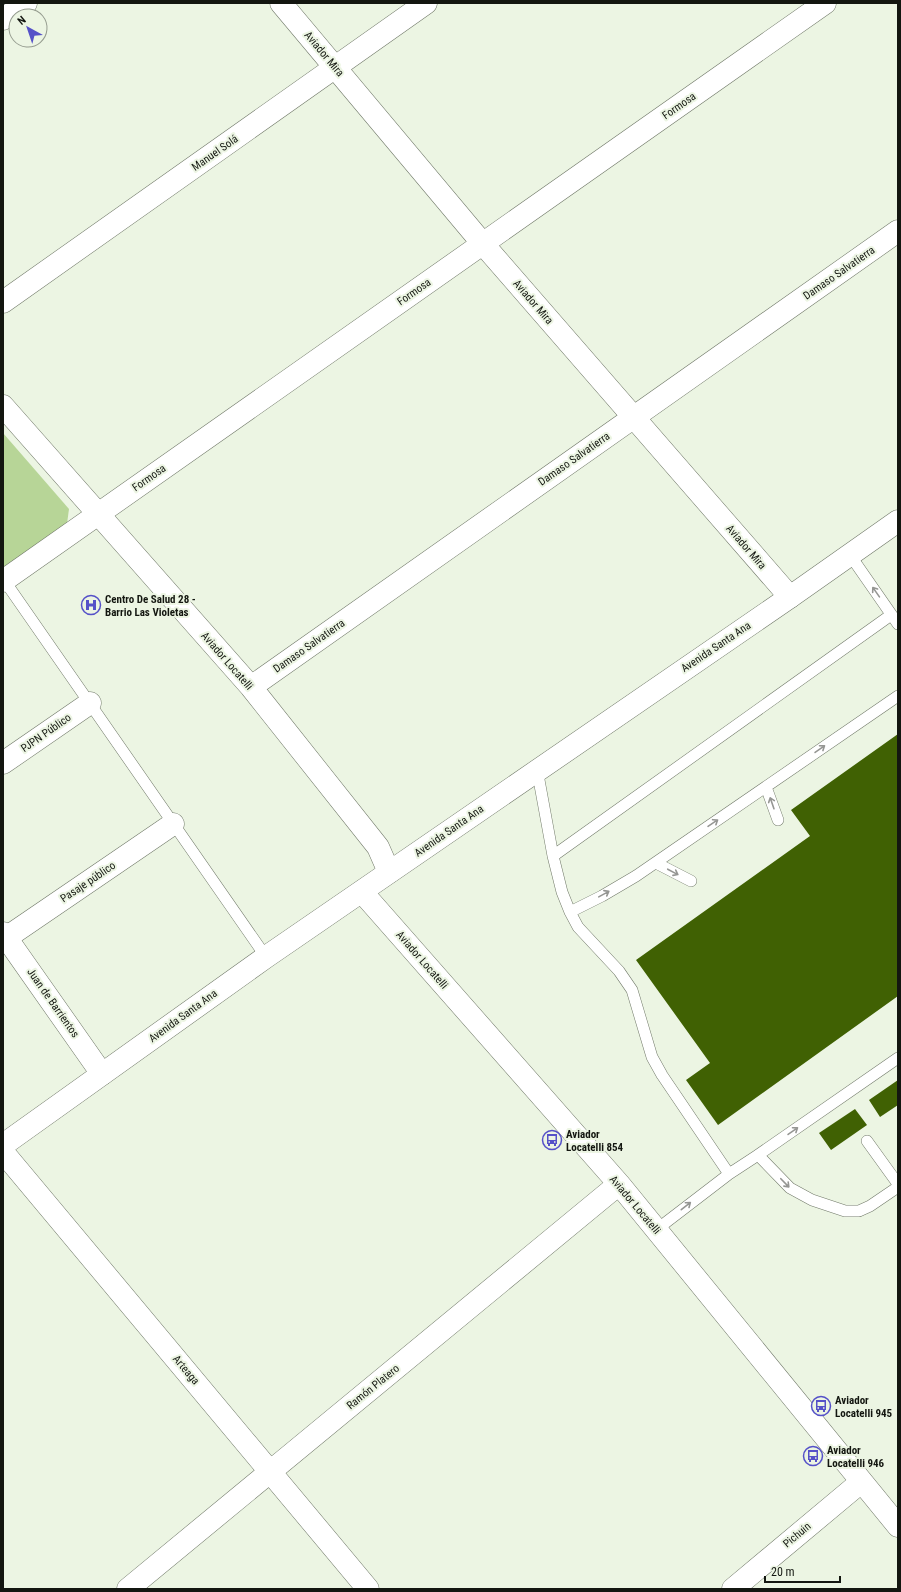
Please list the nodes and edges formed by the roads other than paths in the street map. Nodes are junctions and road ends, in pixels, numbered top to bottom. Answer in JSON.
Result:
{"nodes":[{"id":1,"x":26,"y":3,"type":"edge"},
{"id":2,"x":281,"y":3,"type":"edge"},
{"id":3,"x":426,"y":3,"type":"edge"},
{"id":4,"x":825,"y":3,"type":"edge"},
{"id":5,"x":3,"y":19,"type":"edge"},
{"id":6,"x":336,"y":67,"type":"junction"},
{"id":7,"x":898,"y":231,"type":"edge"},
{"id":8,"x":483,"y":244,"type":"junction"},
{"id":9,"x":3,"y":302,"type":"edge"},
{"id":10,"x":3,"y":406,"type":"edge"},
{"id":11,"x":633,"y":418,"type":"junction"},
{"id":12,"x":97,"y":514,"type":"junction"},
{"id":13,"x":898,"y":521,"type":"edge"},
{"id":14,"x":850,"y":555,"type":"junction"},
{"id":15,"x":3,"y":581,"type":"edge"},
{"id":16,"x":790,"y":597,"type":"junction"},
{"id":17,"x":891,"y":615,"type":"junction"},
{"id":18,"x":898,"y":624,"type":"edge"},
{"id":19,"x":251,"y":687,"type":"junction"},
{"id":20,"x":898,"y":696,"type":"edge"},
{"id":21,"x":90,"y":703,"type":"junction"},
{"id":22,"x":3,"y":763,"type":"edge"},
{"id":23,"x":537,"y":769,"type":"junction"},
{"id":24,"x":766,"y":787,"type":"junction"},
{"id":25,"x":778,"y":820,"type":"dead end"},
{"id":26,"x":173,"y":824,"type":"junction"},
{"id":27,"x":553,"y":856,"type":"junction"},
{"id":28,"x":656,"y":863,"type":"junction"},
{"id":29,"x":389,"y":872,"type":"junction"},
{"id":30,"x":691,"y":881,"type":"dead end"},
{"id":31,"x":362,"y":892,"type":"junction"},
{"id":32,"x":570,"y":912,"type":"junction"},
{"id":33,"x":4,"y":937,"type":"edge"},
{"id":34,"x":266,"y":957,"type":"junction"},
{"id":35,"x":898,"y":1058,"type":"edge"},
{"id":36,"x":102,"y":1074,"type":"junction"},
{"id":37,"x":867,"y":1141,"type":"dead end"},
{"id":38,"x":3,"y":1145,"type":"edge"},
{"id":39,"x":3,"y":1152,"type":"edge"},
{"id":40,"x":758,"y":1155,"type":"junction"},
{"id":41,"x":729,"y":1174,"type":"junction"},
{"id":42,"x":619,"y":1184,"type":"junction"},
{"id":43,"x":898,"y":1185,"type":"edge"},
{"id":44,"x":656,"y":1230,"type":"junction"},
{"id":45,"x":270,"y":1471,"type":"junction"},
{"id":46,"x":862,"y":1482,"type":"junction"},
{"id":47,"x":898,"y":1526,"type":"edge"},
{"id":48,"x":129,"y":1589,"type":"edge"},
{"id":49,"x":368,"y":1589,"type":"edge"},
{"id":50,"x":733,"y":1589,"type":"edge"}],
"edges":[{"from":1,"to":5,"type":"street"},
{"from":2,"to":6,"type":"street","name":"Aviador Mira"},
{"from":3,"to":6,"type":"street","name":"Manuel Solá"},
{"from":4,"to":8,"type":"street","name":"Formosa"},
{"from":6,"to":8,"type":"street","name":"Aviador Mira"},
{"from":6,"to":9,"type":"street","name":"Manuel Solá"},
{"from":7,"to":11,"type":"street","name":"Damaso Salvatierra"},
{"from":8,"to":11,"type":"street","name":"Aviador Mira"},
{"from":8,"to":12,"type":"street","name":"Formosa"},
{"from":10,"to":12,"type":"street","name":"Aviador Locatelli"},
{"from":11,"to":16,"type":"street","name":"Aviador Mira"},
{"from":11,"to":19,"type":"street","name":"Damaso Salvatierra"},
{"from":12,"to":15,"type":"street","name":"Formosa"},
{"from":12,"to":19,"type":"street","name":"Aviador Locatelli"},
{"from":13,"to":14,"type":"street","name":"Avenida Santa Ana"},
{"from":14,"to":16,"type":"street","name":"Avenida Santa Ana"},
{"from":17,"to":14,"type":"lane","one_way":true},
{"from":15,"to":21,"type":"lane"},
{"from":16,"to":23,"type":"street","name":"Avenida Santa Ana"},
{"from":17,"to":18,"type":"lane"},
{"from":17,"to":27,"type":"lane"},
{"from":19,"to":29,"type":"street","name":"Aviador Locatelli"},
{"from":24,"to":20,"type":"lane","one_way":true},
{"from":21,"to":22,"type":"street","name":"PJPN Público"},
{"from":21,"to":26,"type":"lane"},
{"from":23,"to":27,"type":"lane"},
{"from":23,"to":29,"type":"street","name":"Avenida Santa Ana"},
{"from":25,"to":24,"type":"lane","one_way":true},
{"from":28,"to":24,"type":"lane","one_way":true},
{"from":26,"to":33,"type":"street","name":"Pasaje público"},
{"from":26,"to":34,"type":"lane"},
{"from":27,"to":32,"type":"lane"},
{"from":28,"to":30,"type":"lane","one_way":true},
{"from":32,"to":28,"type":"lane","one_way":true},
{"from":29,"to":31,"type":"street","name":"Avenida Santa Ana"},
{"from":31,"to":34,"type":"street","name":"Avenida Santa Ana"},
{"from":31,"to":42,"type":"street","name":"Aviador Locatelli"},
{"from":32,"to":41,"type":"lane"},
{"from":33,"to":36,"type":"street","name":"Juan de Barrientos"},
{"from":34,"to":36,"type":"street","name":"Avenida Santa Ana"},
{"from":40,"to":35,"type":"lane","one_way":true},
{"from":36,"to":38,"type":"street","name":"Avenida Santa Ana"},
{"from":37,"to":43,"type":"lane"},
{"from":39,"to":45,"type":"street","name":"Arteaga"},
{"from":40,"to":41,"type":"lane"},
{"from":40,"to":43,"type":"lane","one_way":true},
{"from":44,"to":41,"type":"lane","one_way":true},
{"from":42,"to":44,"type":"street","name":"Aviador Locatelli"},
{"from":42,"to":45,"type":"street","name":"Ramón Platero"},
{"from":44,"to":46,"type":"street","name":"Aviador Locatelli"},
{"from":45,"to":48,"type":"street","name":"Ramón Platero"},
{"from":45,"to":49,"type":"street","name":"Arteaga"},
{"from":46,"to":47,"type":"street","name":"Aviador Locatelli"},
{"from":46,"to":50,"type":"street","name":"Pichuin"}]}
